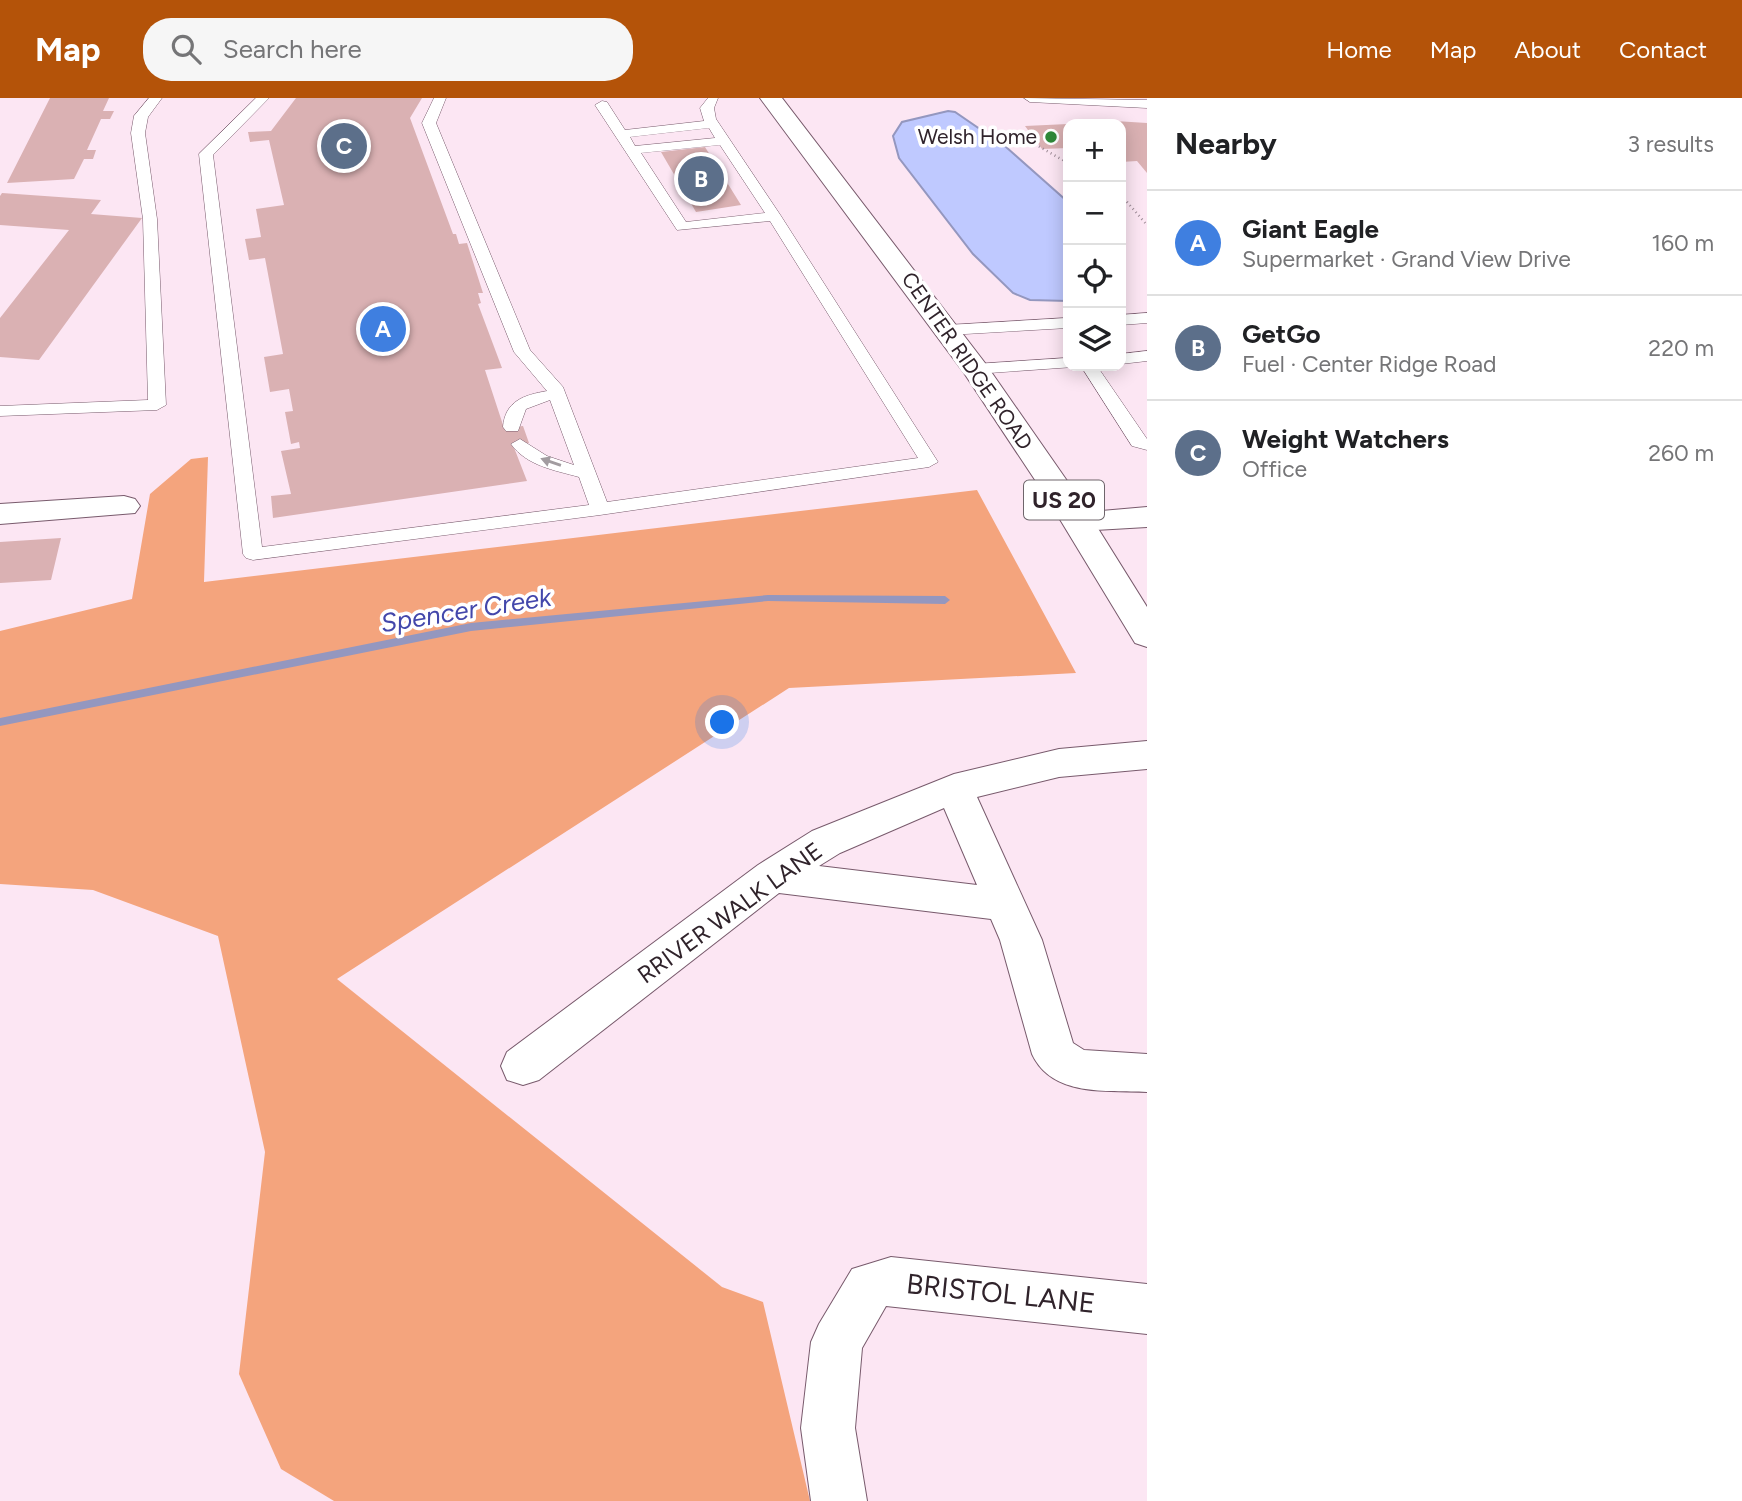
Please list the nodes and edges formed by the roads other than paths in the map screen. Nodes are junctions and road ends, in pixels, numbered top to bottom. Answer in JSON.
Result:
{"nodes":[{"id":1,"x":156,"y":98,"type":"edge"},
{"id":2,"x":263,"y":98,"type":"edge"},
{"id":3,"x":440,"y":98,"type":"edge"},
{"id":4,"x":771,"y":98,"type":"edge"},
{"id":5,"x":1030,"y":98,"type":"edge"},
{"id":6,"x":713,"y":100,"type":"dead end"},
{"id":7,"x":1147,"y":104,"type":"edge"},
{"id":8,"x":602,"y":105,"type":"dead end"},
{"id":9,"x":712,"y":124,"type":"junction"},
{"id":10,"x":621,"y":134,"type":"junction"},
{"id":11,"x":723,"y":141,"type":"junction"},
{"id":12,"x":632,"y":150,"type":"junction"},
{"id":13,"x":774,"y":216,"type":"junction"},
{"id":14,"x":1147,"y":318,"type":"edge"},
{"id":15,"x":1126,"y":320,"type":"edge"},
{"id":16,"x":1063,"y":323,"type":"edge"},
{"id":17,"x":948,"y":330,"type":"junction"},
{"id":18,"x":1147,"y":356,"type":"edge"},
{"id":19,"x":1126,"y":358,"type":"edge"},
{"id":20,"x":1063,"y":363,"type":"edge"},
{"id":21,"x":975,"y":369,"type":"junction"},
{"id":22,"x":1092,"y":371,"type":"edge"},
{"id":23,"x":557,"y":394,"type":"junction"},
{"id":24,"x":0,"y":411,"type":"edge"},
{"id":25,"x":1147,"y":445,"type":"edge"},
{"id":26,"x":586,"y":473,"type":"junction"},
{"id":27,"x":124,"y":506,"type":"dead end"},
{"id":28,"x":600,"y":509,"type":"junction"},
{"id":29,"x":0,"y":514,"type":"edge"},
{"id":30,"x":1147,"y":517,"type":"edge"},
{"id":31,"x":1078,"y":521,"type":"junction"},
{"id":32,"x":1147,"y":635,"type":"edge"},
{"id":33,"x":1147,"y":755,"type":"edge"},
{"id":34,"x":954,"y":788,"type":"junction"},
{"id":35,"x":772,"y":876,"type":"junction"},
{"id":36,"x":1005,"y":905,"type":"junction"},
{"id":37,"x":523,"y":1066,"type":"dead end"},
{"id":38,"x":1147,"y":1073,"type":"edge"},
{"id":39,"x":1147,"y":1309,"type":"edge"},
{"id":40,"x":839,"y":1501,"type":"edge"}],
"edges":[{"from":1,"to":24,"type":"lane"},
{"from":2,"to":28,"type":"lane"},
{"from":3,"to":23,"type":"lane"},
{"from":4,"to":17,"type":"street","name":"CENTER RIDGE ROAD","number":"US 20"},
{"from":5,"to":7,"type":"lane"},
{"from":6,"to":9,"type":"lane"},
{"from":8,"to":10,"type":"lane"},
{"from":9,"to":10,"type":"lane"},
{"from":9,"to":11,"type":"lane"},
{"from":10,"to":12,"type":"lane"},
{"from":11,"to":12,"type":"lane"},
{"from":11,"to":13,"type":"lane"},
{"from":12,"to":13,"type":"lane"},
{"from":13,"to":28,"type":"lane"},
{"from":14,"to":15,"type":"lane"},
{"from":16,"to":17,"type":"lane"},
{"from":17,"to":21,"type":"street","name":"CENTER RIDGE ROAD","number":"US 20"},
{"from":18,"to":19,"type":"lane"},
{"from":20,"to":21,"type":"lane"},
{"from":21,"to":31,"type":"street","name":"CENTER RIDGE ROAD","number":"US 20"},
{"from":22,"to":25,"type":"lane"},
{"from":23,"to":26,"type":"lane"},
{"from":26,"to":23,"type":"lane","one_way":true},
{"from":26,"to":28,"type":"lane"},
{"from":27,"to":29,"type":"street"},
{"from":30,"to":31,"type":"street"},
{"from":31,"to":32,"type":"street","name":"CENTER RIDGE ROAD","number":"US 20"},
{"from":33,"to":34,"type":"street","name":"RRIVER WALK LANE"},
{"from":34,"to":35,"type":"street","name":"RRIVER WALK LANE"},
{"from":34,"to":36,"type":"street"},
{"from":35,"to":36,"type":"street"},
{"from":35,"to":37,"type":"street","name":"RRIVER WALK LANE"},
{"from":36,"to":38,"type":"street"},
{"from":39,"to":40,"type":"street","name":"BRISTOL LANE"}]}
